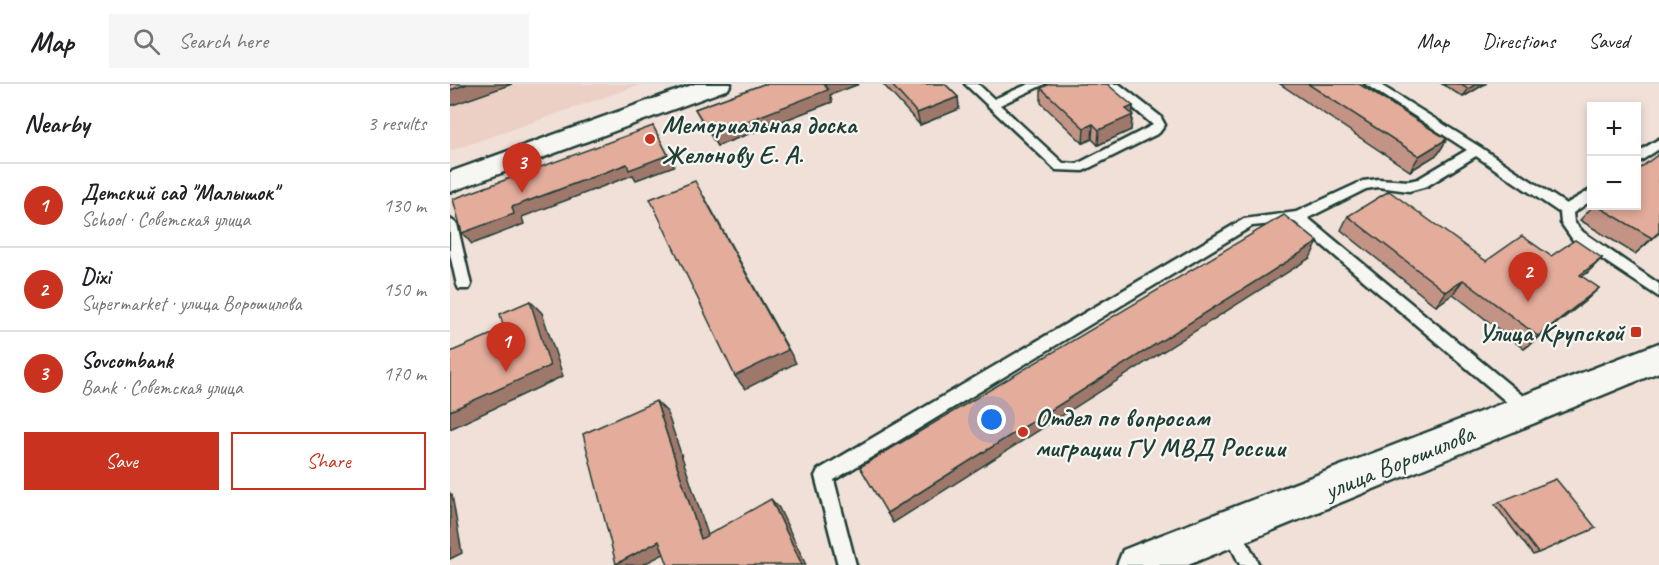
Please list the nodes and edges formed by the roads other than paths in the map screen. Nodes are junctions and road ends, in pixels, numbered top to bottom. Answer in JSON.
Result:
{"nodes":[{"id":1,"x":719,"y":84,"type":"edge"},
{"id":2,"x":971,"y":84,"type":"edge"},
{"id":3,"x":1039,"y":84,"type":"edge"},
{"id":4,"x":1112,"y":84,"type":"edge"},
{"id":5,"x":1371,"y":84,"type":"edge"},
{"id":6,"x":992,"y":104,"type":"junction"},
{"id":7,"x":1659,"y":143,"type":"edge"},
{"id":8,"x":1476,"y":150,"type":"junction"},
{"id":9,"x":1641,"y":156,"type":"edge"},
{"id":10,"x":450,"y":182,"type":"edge"},
{"id":11,"x":1587,"y":196,"type":"edge"},
{"id":12,"x":1566,"y":211,"type":"junction"},
{"id":13,"x":1298,"y":218,"type":"junction"},
{"id":14,"x":450,"y":224,"type":"edge"},
{"id":15,"x":464,"y":285,"type":"dead end"},
{"id":16,"x":1659,"y":291,"type":"edge"},
{"id":17,"x":1659,"y":357,"type":"edge"},
{"id":18,"x":1528,"y":410,"type":"junction"},
{"id":19,"x":1231,"y":528,"type":"junction"},
{"id":20,"x":847,"y":565,"type":"edge"},
{"id":21,"x":1138,"y":565,"type":"edge"},
{"id":22,"x":1250,"y":565,"type":"edge"}],
"edges":[{"from":1,"to":10,"type":"main road"},
{"from":2,"to":6,"type":"lane"},
{"from":3,"to":6,"type":"lane"},
{"from":4,"to":6,"type":"lane"},
{"from":5,"to":8,"type":"lane"},
{"from":7,"to":9,"type":"lane"},
{"from":8,"to":12,"type":"lane"},
{"from":8,"to":13,"type":"lane"},
{"from":11,"to":12,"type":"lane"},
{"from":12,"to":16,"type":"lane"},
{"from":13,"to":18,"type":"lane"},
{"from":13,"to":20,"type":"lane"},
{"from":14,"to":15,"type":"lane"},
{"from":17,"to":18,"type":"main road","name":"улица Ворошилова"},
{"from":18,"to":19,"type":"main road","name":"улица Ворошилова"},
{"from":19,"to":21,"type":"main road","name":"улица Ворошилова"},
{"from":19,"to":22,"type":"lane"}]}
